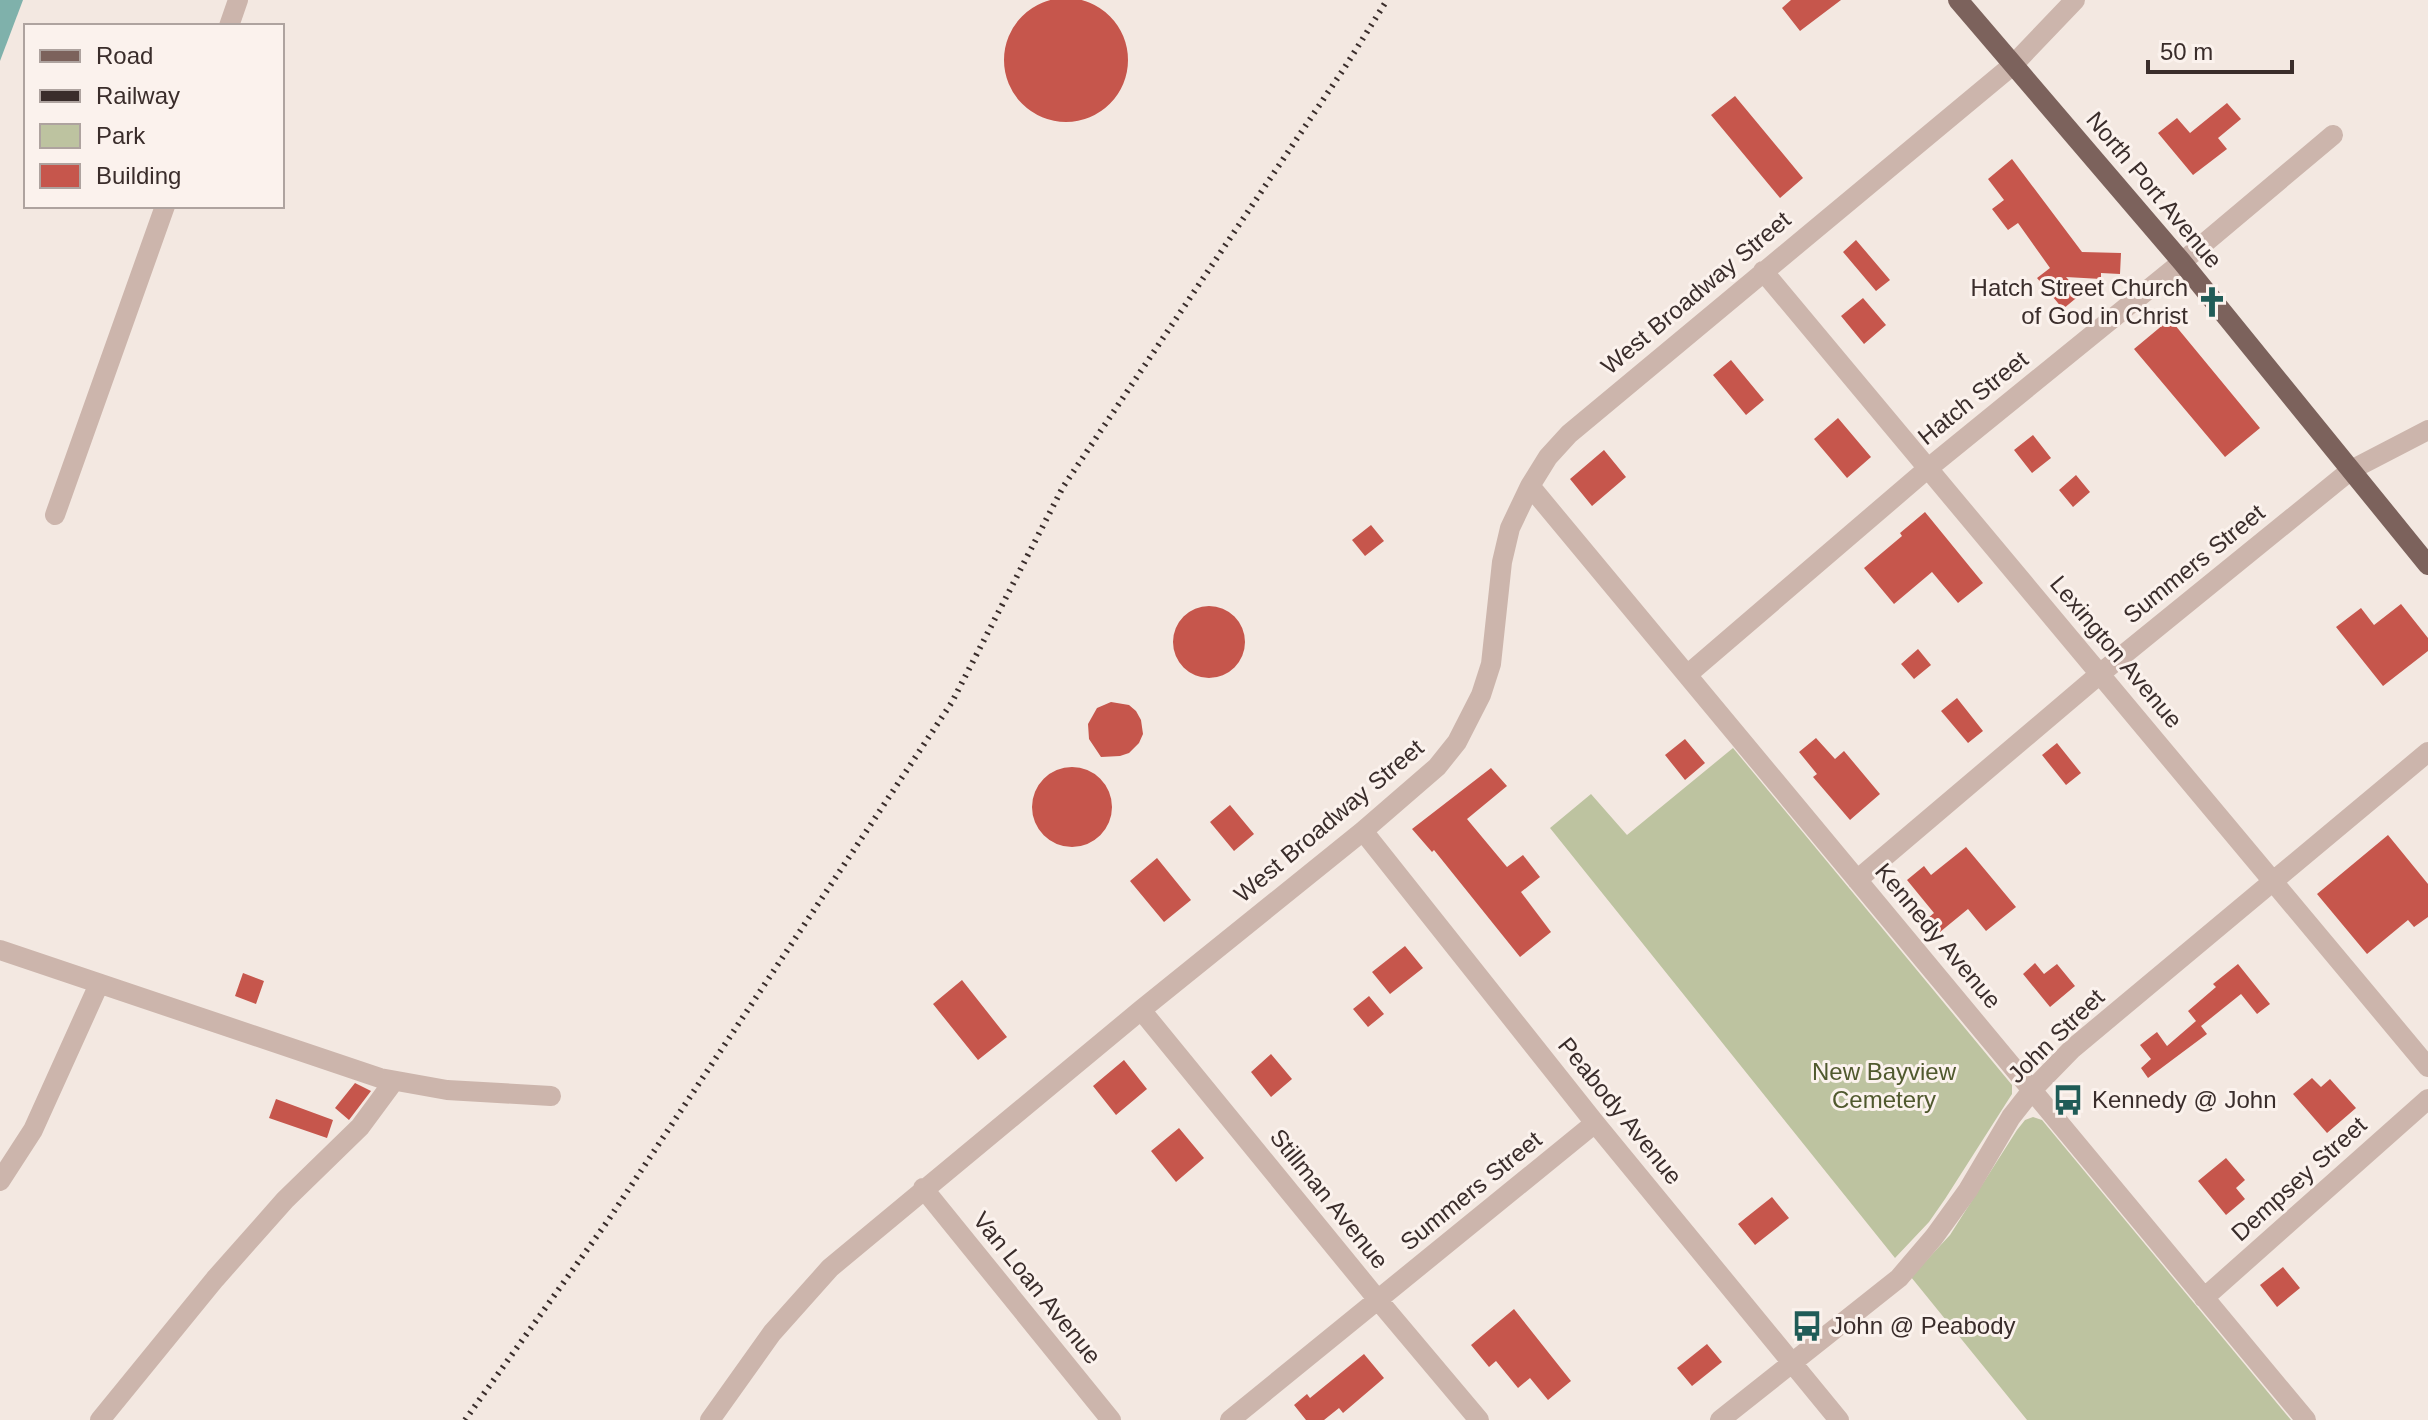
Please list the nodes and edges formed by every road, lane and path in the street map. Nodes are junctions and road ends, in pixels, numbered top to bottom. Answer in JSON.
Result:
{"nodes":[{"id":1,"x":238,"y":0,"type":"edge"},
{"id":2,"x":1958,"y":0,"type":"edge"},
{"id":3,"x":2075,"y":0,"type":"edge"},
{"id":4,"x":230,"y":24,"type":"edge"},
{"id":5,"x":2014,"y":64,"type":"junction"},
{"id":6,"x":2333,"y":135,"type":"dead end"},
{"id":7,"x":164,"y":208,"type":"edge"},
{"id":8,"x":2182,"y":262,"type":"junction"},
{"id":9,"x":1763,"y":271,"type":"junction"},
{"id":10,"x":2428,"y":430,"type":"edge"},
{"id":11,"x":1926,"y":470,"type":"junction"},
{"id":12,"x":2351,"y":470,"type":"junction"},
{"id":13,"x":1530,"y":486,"type":"junction"},
{"id":14,"x":55,"y":515,"type":"dead end"},
{"id":15,"x":2428,"y":565,"type":"edge"},
{"id":16,"x":2101,"y":673,"type":"junction"},
{"id":17,"x":1687,"y":675,"type":"junction"},
{"id":18,"x":2428,"y":752,"type":"edge"},
{"id":19,"x":1363,"y":831,"type":"junction"},
{"id":20,"x":1857,"y":880,"type":"junction"},
{"id":21,"x":2273,"y":881,"type":"junction"},
{"id":22,"x":0,"y":950,"type":"edge"},
{"id":23,"x":99,"y":984,"type":"junction"},
{"id":24,"x":1141,"y":1010,"type":"junction"},
{"id":25,"x":2428,"y":1067,"type":"edge"},
{"id":26,"x":394,"y":1081,"type":"junction"},
{"id":27,"x":2033,"y":1089,"type":"junction"},
{"id":28,"x":551,"y":1096,"type":"dead end"},
{"id":29,"x":2428,"y":1099,"type":"edge"},
{"id":30,"x":1595,"y":1123,"type":"junction"},
{"id":31,"x":0,"y":1181,"type":"edge"},
{"id":32,"x":923,"y":1188,"type":"junction"},
{"id":33,"x":2204,"y":1298,"type":"junction"},
{"id":34,"x":1378,"y":1300,"type":"junction"},
{"id":35,"x":1793,"y":1363,"type":"junction"},
{"id":36,"x":100,"y":1420,"type":"edge"},
{"id":37,"x":710,"y":1420,"type":"edge"},
{"id":38,"x":1111,"y":1420,"type":"edge"},
{"id":39,"x":1230,"y":1420,"type":"edge"},
{"id":40,"x":1479,"y":1420,"type":"edge"},
{"id":41,"x":1720,"y":1420,"type":"edge"},
{"id":42,"x":1839,"y":1420,"type":"edge"},
{"id":43,"x":2306,"y":1420,"type":"edge"}],
"edges":[{"from":1,"to":4,"type":"street"},
{"from":2,"to":5,"type":"main road","name":"North Port Avenue"},
{"from":3,"to":5,"type":"street","name":"West Broadway Street"},
{"from":5,"to":8,"type":"main road","name":"North Port Avenue"},
{"from":5,"to":9,"type":"street","name":"West Broadway Street"},
{"from":6,"to":8,"type":"street","name":"Hatch Street"},
{"from":7,"to":14,"type":"street"},
{"from":8,"to":11,"type":"street","name":"Hatch Street"},
{"from":8,"to":12,"type":"main road","name":"North Port Avenue"},
{"from":9,"to":11,"type":"street","name":"Lexington Avenue"},
{"from":9,"to":13,"type":"street","name":"West Broadway Street"},
{"from":10,"to":12,"type":"street","name":"Summers Street"},
{"from":11,"to":16,"type":"street","name":"Lexington Avenue"},
{"from":11,"to":17,"type":"street","name":"Hatch Street"},
{"from":12,"to":15,"type":"main road","name":"North Port Avenue"},
{"from":12,"to":16,"type":"street","name":"Summers Street"},
{"from":13,"to":17,"type":"street","name":"Kennedy Avenue"},
{"from":13,"to":19,"type":"street","name":"West Broadway Street"},
{"from":16,"to":20,"type":"street","name":"Summers Street"},
{"from":16,"to":21,"type":"street","name":"Lexington Avenue"},
{"from":17,"to":20,"type":"street","name":"Kennedy Avenue"},
{"from":18,"to":21,"type":"street","name":"John Street"},
{"from":19,"to":24,"type":"street","name":"West Broadway Street"},
{"from":19,"to":30,"type":"street","name":"Peabody Avenue"},
{"from":20,"to":27,"type":"street","name":"Kennedy Avenue"},
{"from":21,"to":25,"type":"street","name":"Lexington Avenue"},
{"from":21,"to":27,"type":"street","name":"John Street"},
{"from":22,"to":23,"type":"street"},
{"from":23,"to":26,"type":"street"},
{"from":23,"to":31,"type":"street"},
{"from":24,"to":32,"type":"street","name":"West Broadway Street"},
{"from":24,"to":34,"type":"street","name":"Stillman Avenue"},
{"from":26,"to":28,"type":"street"},
{"from":26,"to":36,"type":"street"},
{"from":27,"to":33,"type":"street","name":"Kennedy Avenue"},
{"from":27,"to":35,"type":"street","name":"John Street"},
{"from":29,"to":33,"type":"street","name":"Dempsey Street"},
{"from":30,"to":34,"type":"street","name":"Summers Street"},
{"from":30,"to":35,"type":"street","name":"Peabody Avenue"},
{"from":32,"to":37,"type":"street","name":"West Broadway Street"},
{"from":32,"to":38,"type":"street","name":"Van Loan Avenue"},
{"from":33,"to":43,"type":"street","name":"Kennedy Avenue"},
{"from":34,"to":39,"type":"street","name":"Summers Street"},
{"from":34,"to":40,"type":"street","name":"Stillman Avenue"},
{"from":35,"to":41,"type":"street","name":"John Street"},
{"from":35,"to":42,"type":"street","name":"Peabody Avenue"}]}
